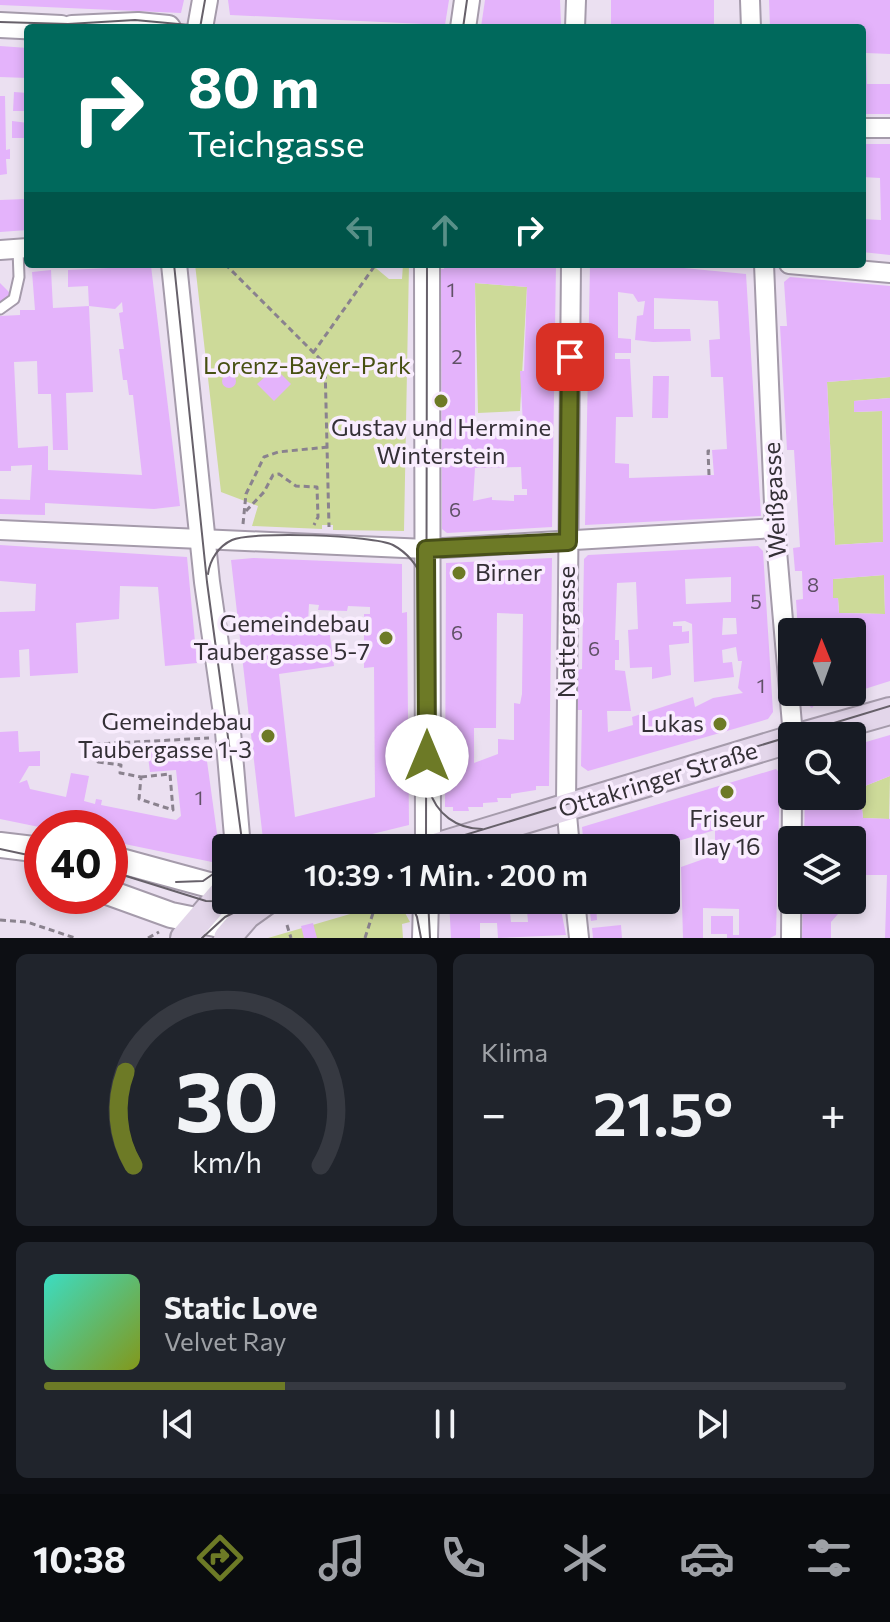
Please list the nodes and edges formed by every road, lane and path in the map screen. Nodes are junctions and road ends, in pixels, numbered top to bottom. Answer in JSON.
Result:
{"nodes":[{"id":1,"x":205,"y":0,"type":"edge"},
{"id":2,"x":467,"y":0,"type":"edge"},
{"id":3,"x":576,"y":0,"type":"edge"},
{"id":4,"x":750,"y":0,"type":"edge"},
{"id":5,"x":201,"y":24,"type":"edge"},
{"id":6,"x":464,"y":24,"type":"edge"},
{"id":7,"x":575,"y":24,"type":"edge"},
{"id":8,"x":751,"y":24,"type":"edge"},
{"id":9,"x":0,"y":25,"type":"edge"},
{"id":10,"x":24,"y":26,"type":"edge"},
{"id":11,"x":866,"y":128,"type":"edge"},
{"id":12,"x":890,"y":128,"type":"edge"},
{"id":13,"x":15,"y":249,"type":"edge"},
{"id":14,"x":174,"y":268,"type":"edge"},
{"id":15,"x":229,"y":268,"type":"edge"},
{"id":16,"x":373,"y":268,"type":"edge"},
{"id":17,"x":427,"y":268,"type":"edge"},
{"id":18,"x":571,"y":268,"type":"edge"},
{"id":19,"x":764,"y":268,"type":"edge"},
{"id":20,"x":834,"y":268,"type":"edge"},
{"id":21,"x":890,"y":273,"type":"edge"},
{"id":22,"x":0,"y":309,"type":"edge"},
{"id":23,"x":313,"y":353,"type":"junction"},
{"id":24,"x":328,"y":447,"type":"junction"},
{"id":25,"x":712,"y":451,"type":"dead end"},
{"id":26,"x":709,"y":475,"type":"dead end"},
{"id":27,"x":246,"y":511,"type":"junction"},
{"id":28,"x":242,"y":527,"type":"dead end"},
{"id":29,"x":775,"y":528,"type":"junction"},
{"id":30,"x":0,"y":530,"type":"edge"},
{"id":31,"x":203,"y":538,"type":"junction"},
{"id":32,"x":568,"y":542,"type":"junction"},
{"id":33,"x":321,"y":544,"type":"junction"},
{"id":34,"x":426,"y":549,"type":"junction"},
{"id":35,"x":890,"y":711,"type":"edge"},
{"id":36,"x":791,"y":722,"type":"edge"},
{"id":37,"x":851,"y":722,"type":"edge"},
{"id":38,"x":229,"y":737,"type":"junction"},
{"id":39,"x":778,"y":741,"type":"edge"},
{"id":40,"x":141,"y":777,"type":"junction"},
{"id":41,"x":566,"y":808,"type":"junction"},
{"id":42,"x":792,"y":810,"type":"edge"},
{"id":43,"x":237,"y":834,"type":"edge"},
{"id":44,"x":430,"y":834,"type":"edge"},
{"id":45,"x":478,"y":834,"type":"edge"},
{"id":46,"x":569,"y":834,"type":"edge"},
{"id":47,"x":0,"y":845,"type":"edge"},
{"id":48,"x":24,"y":851,"type":"edge"},
{"id":49,"x":128,"y":863,"type":"edge"},
{"id":50,"x":212,"y":884,"type":"edge"},
{"id":51,"x":128,"y":901,"type":"edge"},
{"id":52,"x":212,"y":903,"type":"edge"},
{"id":53,"x":252,"y":914,"type":"edge"},
{"id":54,"x":373,"y":914,"type":"edge"},
{"id":55,"x":576,"y":914,"type":"edge"},
{"id":56,"x":0,"y":920,"type":"edge"},
{"id":57,"x":287,"y":925,"type":"dead end"},
{"id":58,"x":190,"y":930,"type":"edge"},
{"id":59,"x":231,"y":933,"type":"edge"},
{"id":60,"x":75,"y":938,"type":"edge"},
{"id":61,"x":291,"y":938,"type":"edge"},
{"id":62,"x":365,"y":938,"type":"edge"},
{"id":63,"x":579,"y":938,"type":"edge"},
{"id":64,"x":791,"y":938,"type":"edge"}],
"edges":[{"from":1,"to":5,"type":"street"},
{"from":2,"to":6,"type":"street"},
{"from":3,"to":7,"type":"street"},
{"from":4,"to":8,"type":"street"},
{"from":9,"to":10,"type":"street"},
{"from":11,"to":12,"type":"street"},
{"from":13,"to":22,"type":"lane"},
{"from":14,"to":31,"type":"street"},
{"from":15,"to":23,"type":"path"},
{"from":16,"to":23,"type":"path"},
{"from":17,"to":34,"type":"street"},
{"from":18,"to":32,"type":"street","name":"Nattergasse"},
{"from":19,"to":29,"type":"street","name":"Weißgasse"},
{"from":20,"to":21,"type":"street"},
{"from":23,"to":24,"type":"path"},
{"from":24,"to":27,"type":"path"},
{"from":24,"to":33,"type":"path"},
{"from":25,"to":26,"type":"path"},
{"from":27,"to":28,"type":"path"},
{"from":27,"to":33,"type":"path"},
{"from":29,"to":32,"type":"street"},
{"from":29,"to":36,"type":"street","name":"Weißgasse"},
{"from":30,"to":31,"type":"street"},
{"from":31,"to":33,"type":"street"},
{"from":31,"to":38,"type":"street"},
{"from":32,"to":34,"type":"street"},
{"from":32,"to":41,"type":"street","name":"Nattergasse"},
{"from":33,"to":34,"type":"street"},
{"from":34,"to":44,"type":"street"},
{"from":35,"to":37,"type":"main road"},
{"from":38,"to":40,"type":"path"},
{"from":38,"to":43,"type":"street"},
{"from":39,"to":41,"type":"main road","name":"Ottakringer Straße"},
{"from":40,"to":40,"type":"path"},
{"from":41,"to":45,"type":"main road","name":"Ottakringer Straße"},
{"from":41,"to":46,"type":"street","name":"Nattergasse"},
{"from":42,"to":64,"type":"street"},
{"from":47,"to":48,"type":"street"},
{"from":49,"to":50,"type":"street"},
{"from":51,"to":58,"type":"street"},
{"from":52,"to":58,"type":"main road"},
{"from":53,"to":59,"type":"main road"},
{"from":54,"to":62,"type":"path"},
{"from":55,"to":63,"type":"street"},
{"from":56,"to":60,"type":"path"},
{"from":57,"to":61,"type":"path"},
{"from":58,"to":59,"type":"street"}]}
